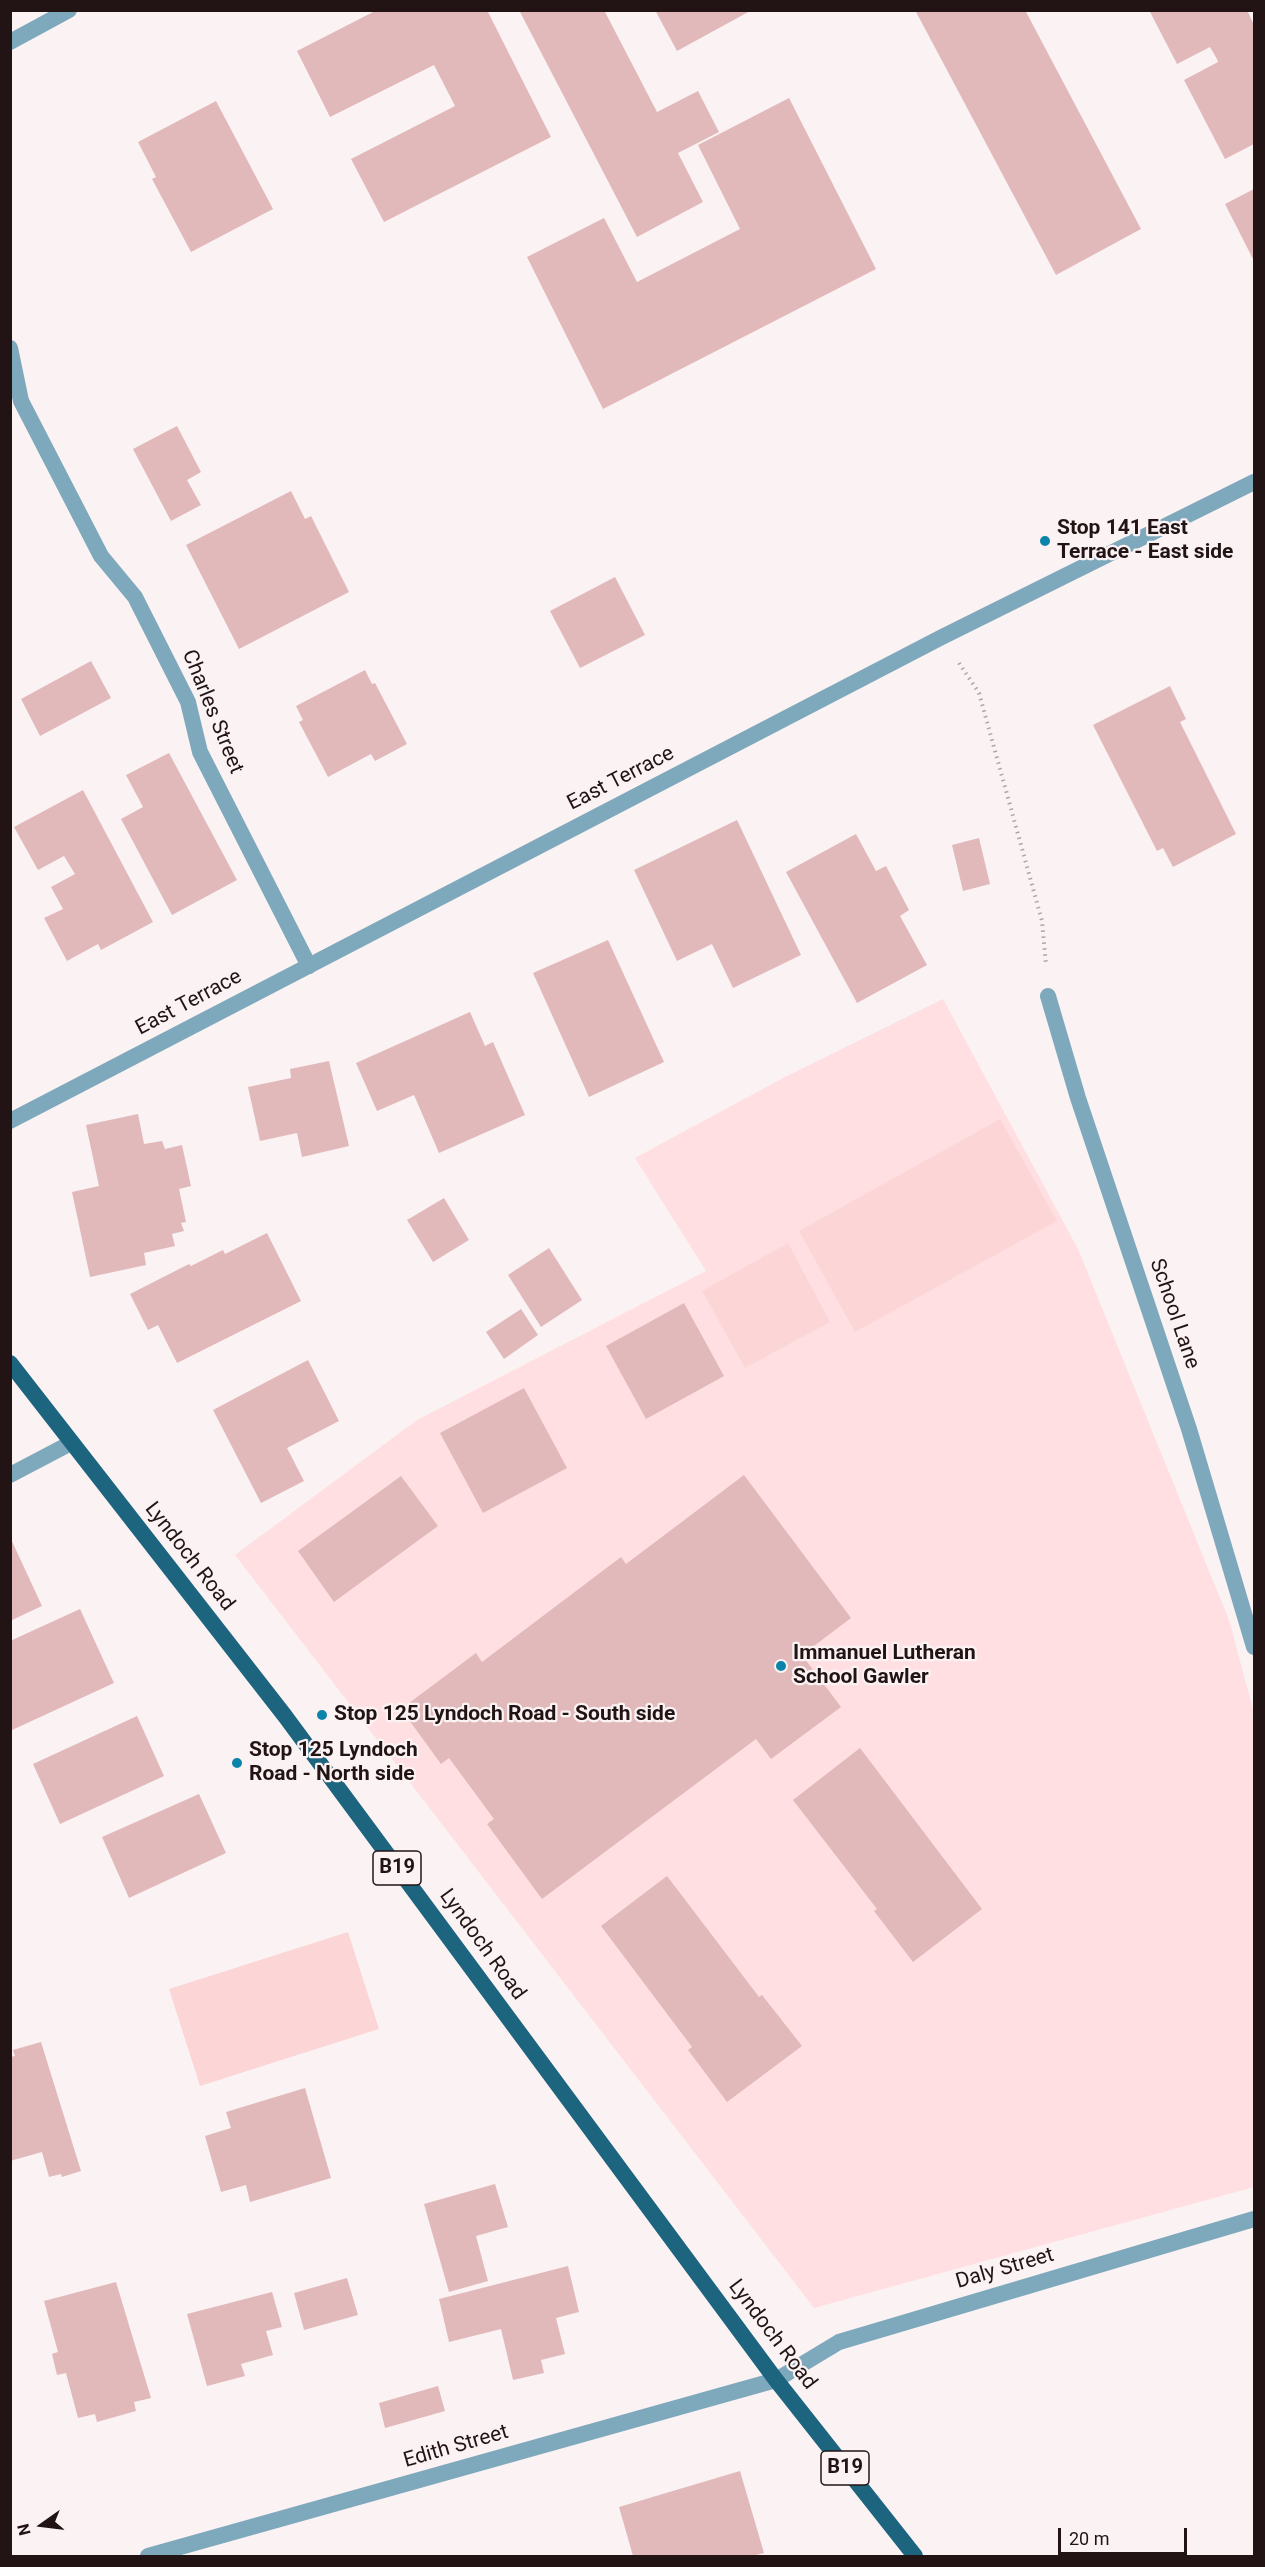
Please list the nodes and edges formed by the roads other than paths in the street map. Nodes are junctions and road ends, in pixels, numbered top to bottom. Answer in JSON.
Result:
{"nodes":[{"id":1,"x":69,"y":10,"type":"edge"},
{"id":2,"x":10,"y":42,"type":"edge"},
{"id":3,"x":10,"y":348,"type":"edge"},
{"id":4,"x":1254,"y":482,"type":"edge"},
{"id":5,"x":309,"y":966,"type":"junction"},
{"id":6,"x":1048,"y":996,"type":"road end"},
{"id":7,"x":10,"y":1121,"type":"edge"},
{"id":8,"x":10,"y":1363,"type":"edge"},
{"id":9,"x":71,"y":1443,"type":"junction"},
{"id":10,"x":10,"y":1475,"type":"edge"},
{"id":11,"x":1254,"y":1647,"type":"edge"},
{"id":12,"x":1254,"y":2219,"type":"edge"},
{"id":13,"x":776,"y":2380,"type":"junction"},
{"id":14,"x":148,"y":2556,"type":"edge"},
{"id":15,"x":915,"y":2556,"type":"edge"}],
"edges":[{"from":1,"to":2,"type":"street"},
{"from":3,"to":5,"type":"street","name":"Charles Street"},
{"from":4,"to":5,"type":"street","name":"East Terrace"},
{"from":5,"to":7,"type":"street","name":"East Terrace"},
{"from":6,"to":11,"type":"street","name":"School Lane"},
{"from":8,"to":9,"type":"main road","name":"Lyndoch Road","number":"B19"},
{"from":9,"to":10,"type":"street"},
{"from":9,"to":13,"type":"main road","name":"Lyndoch Road","number":"B19"},
{"from":12,"to":13,"type":"street","name":"Daly Street"},
{"from":13,"to":14,"type":"street","name":"Edith Street"},
{"from":13,"to":15,"type":"main road","name":"Lyndoch Road","number":"B19"}]}
